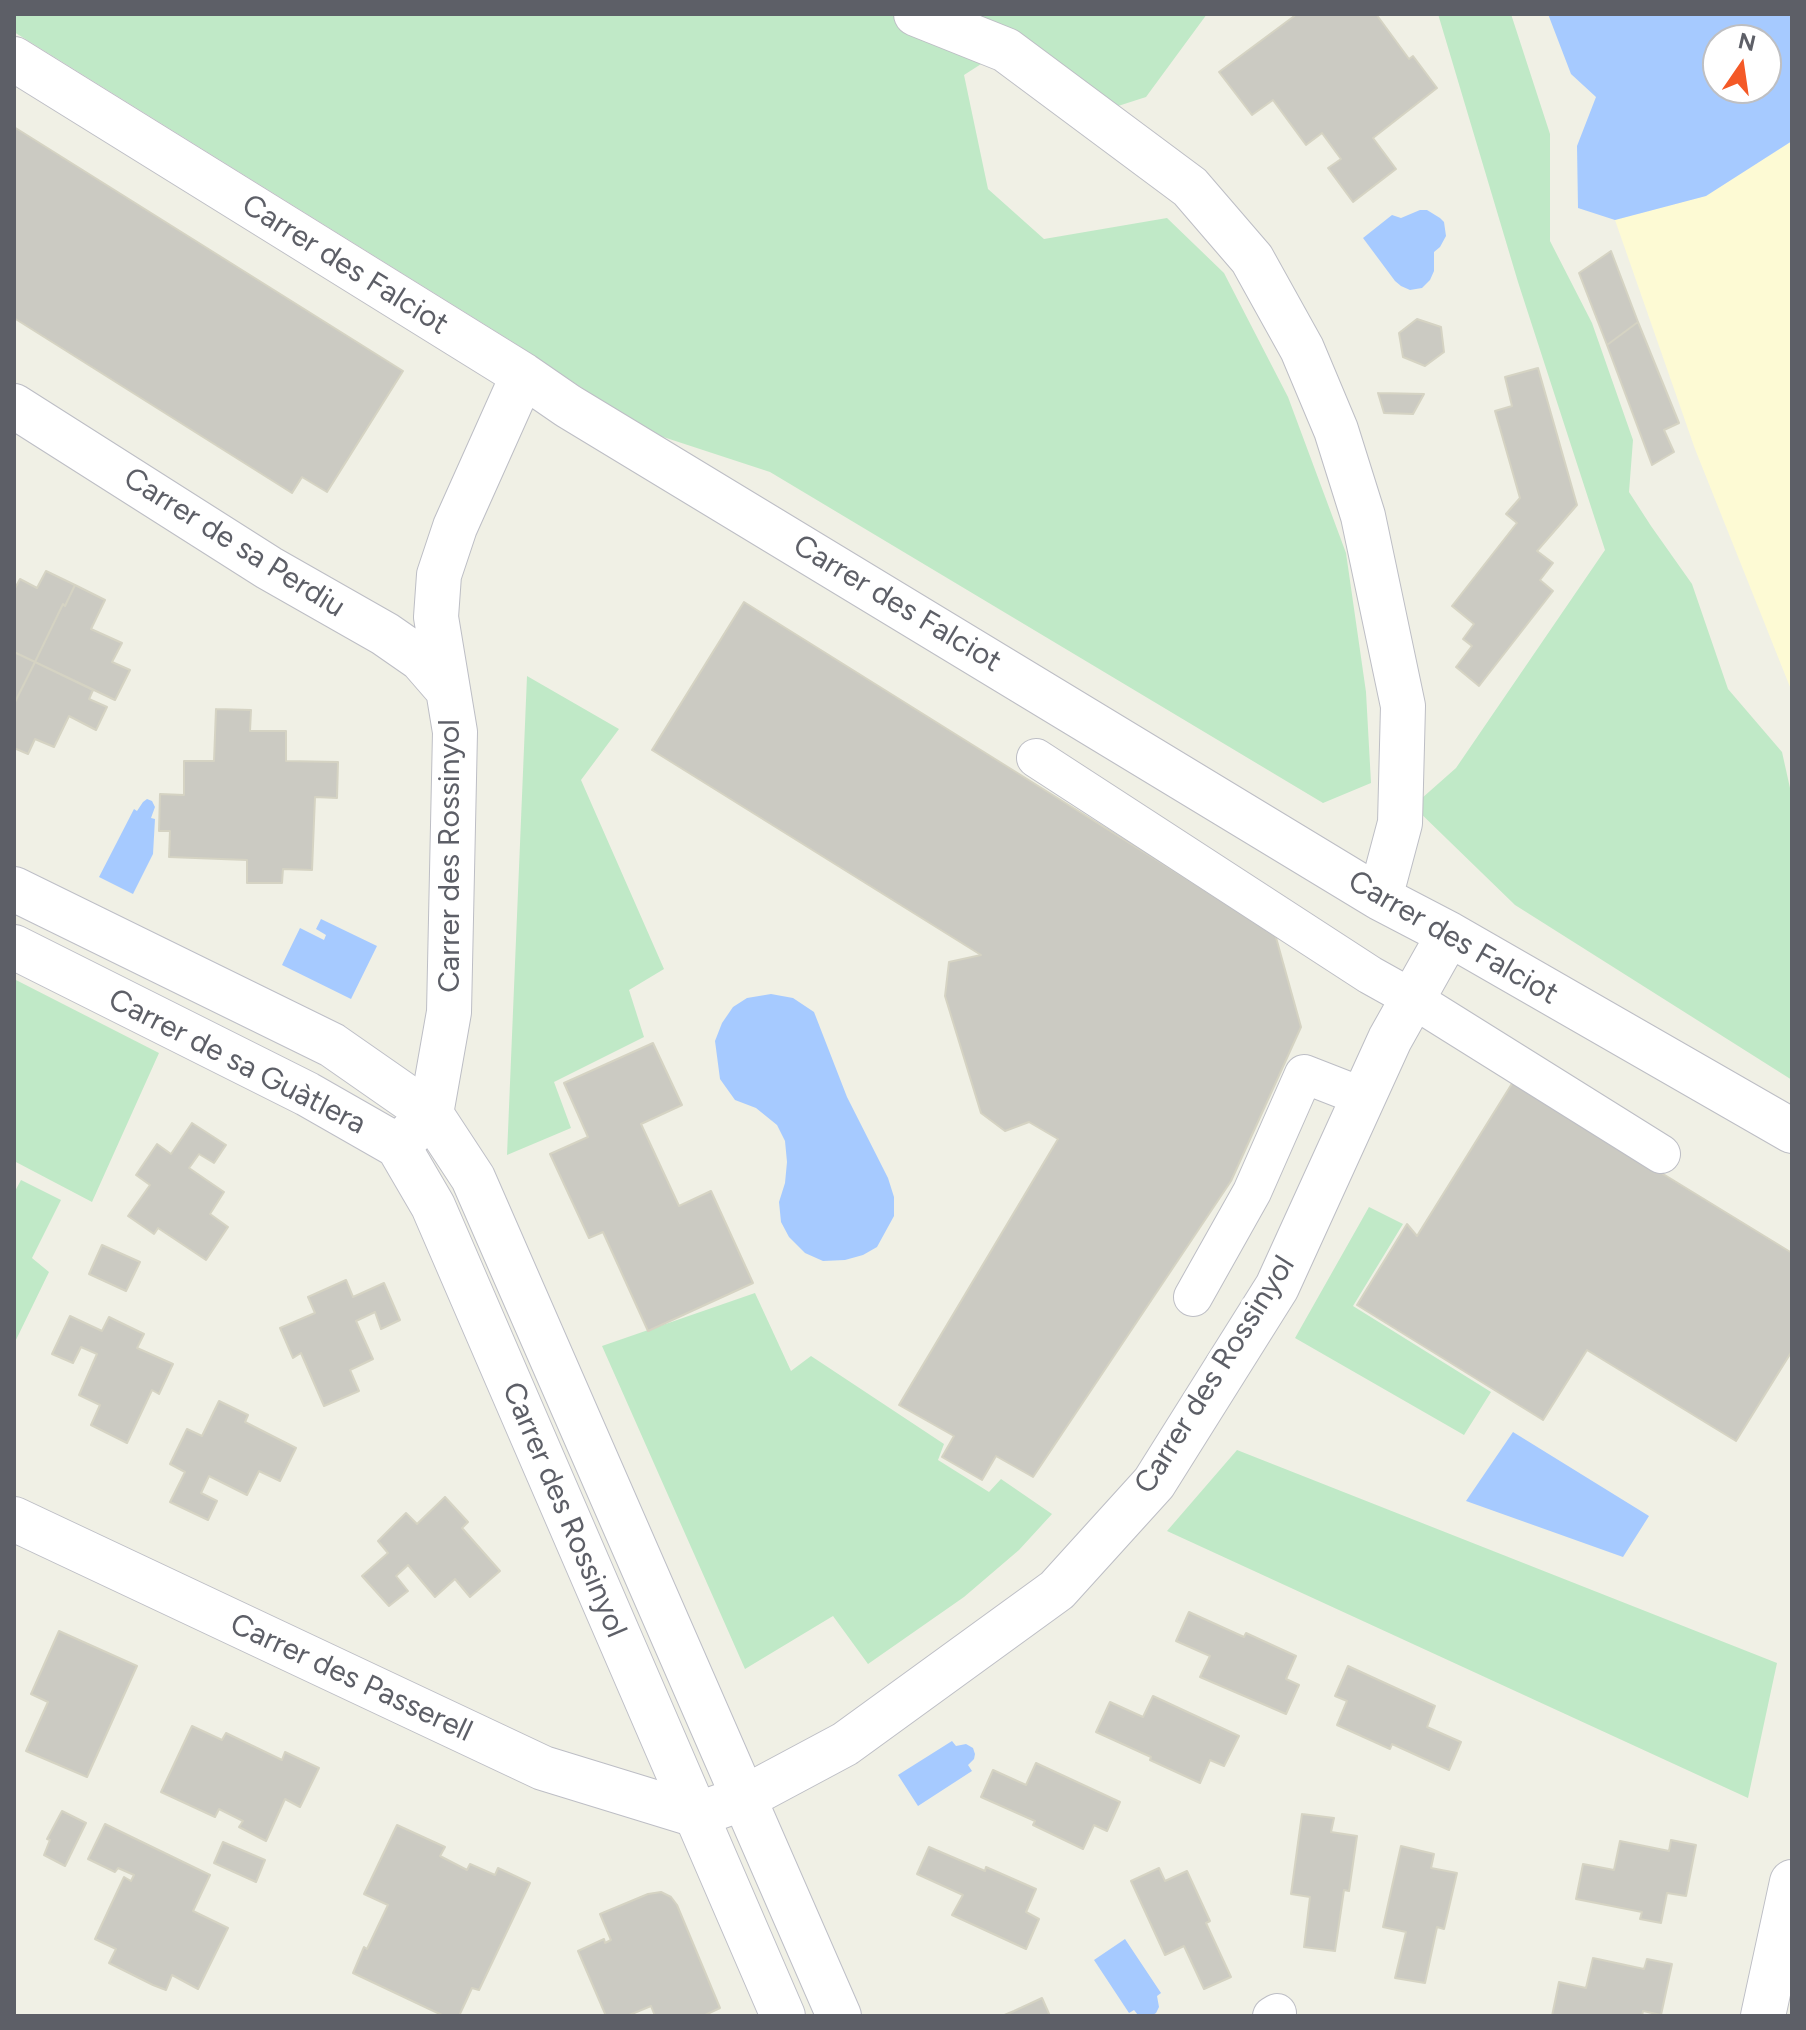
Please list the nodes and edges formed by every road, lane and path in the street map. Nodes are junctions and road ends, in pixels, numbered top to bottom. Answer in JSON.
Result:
{"nodes":[{"id":1,"x":916,"y":14,"type":"edge"},
{"id":2,"x":14,"y":59,"type":"edge"},
{"id":3,"x":523,"y":375,"type":"junction"},
{"id":4,"x":14,"y":406,"type":"edge"},
{"id":5,"x":447,"y":689,"type":"junction"},
{"id":6,"x":1036,"y":758,"type":"dead end"},
{"id":7,"x":14,"y":889,"type":"edge"},
{"id":8,"x":1380,"y":898,"type":"junction"},
{"id":9,"x":1449,"y":934,"type":"junction"},
{"id":10,"x":14,"y":947,"type":"edge"},
{"id":11,"x":1413,"y":999,"type":"junction"},
{"id":12,"x":1363,"y":1097,"type":"junction"},
{"id":13,"x":431,"y":1114,"type":"junction"},
{"id":14,"x":1792,"y":1131,"type":"edge"},
{"id":15,"x":398,"y":1146,"type":"junction"},
{"id":16,"x":1661,"y":1154,"type":"dead end"},
{"id":17,"x":433,"y":1206,"type":"joint"},
{"id":18,"x":1193,"y":1297,"type":"dead end"},
{"id":19,"x":14,"y":1519,"type":"edge"},
{"id":20,"x":744,"y":1798,"type":"junction"},
{"id":21,"x":696,"y":1815,"type":"junction"},
{"id":22,"x":1792,"y":1882,"type":"edge"},
{"id":23,"x":783,"y":2016,"type":"edge"},
{"id":24,"x":839,"y":2016,"type":"edge"},
{"id":25,"x":1763,"y":2016,"type":"edge"}],
"edges":[{"from":1,"to":8,"type":"street"},
{"from":2,"to":3,"type":"street","name":"Carrer des Falciot"},
{"from":3,"to":5,"type":"street","name":"Carrer des Rossinyol"},
{"from":3,"to":8,"type":"street","name":"Carrer des Falciot"},
{"from":4,"to":5,"type":"street","name":"Carrer de sa Perdiu"},
{"from":5,"to":13,"type":"street","name":"Carrer des Rossinyol"},
{"from":6,"to":11,"type":"lane"},
{"from":7,"to":13,"type":"street","name":"Carrer de sa Guàtlera"},
{"from":8,"to":9,"type":"street","name":"Carrer des Falciot"},
{"from":9,"to":11,"type":"street","name":"Carrer des Rossinyol"},
{"from":9,"to":14,"type":"street","name":"Carrer des Falciot"},
{"from":10,"to":15,"type":"street","name":"Carrer de sa Guàtlera"},
{"from":11,"to":12,"type":"street","name":"Carrer des Rossinyol"},
{"from":11,"to":16,"type":"lane"},
{"from":12,"to":18,"type":"lane"},
{"from":12,"to":20,"type":"street","name":"Carrer des Rossinyol"},
{"from":13,"to":15,"type":"street"},
{"from":13,"to":20,"type":"street","name":"Carrer des Rossinyol"},
{"from":15,"to":17,"type":"street","name":"Carrer de sa Guàtlera"},
{"from":17,"to":21,"type":"street","name":"Carrer des Rossinyol"},
{"from":19,"to":21,"type":"street","name":"Carrer des Passerell"},
{"from":20,"to":21,"type":"street","name":"Carrer des Rossinyol"},
{"from":20,"to":24,"type":"street","name":"Carrer des Rossinyol"},
{"from":21,"to":23,"type":"street","name":"Carrer des Rossinyol"},
{"from":22,"to":25,"type":"street"}]}
